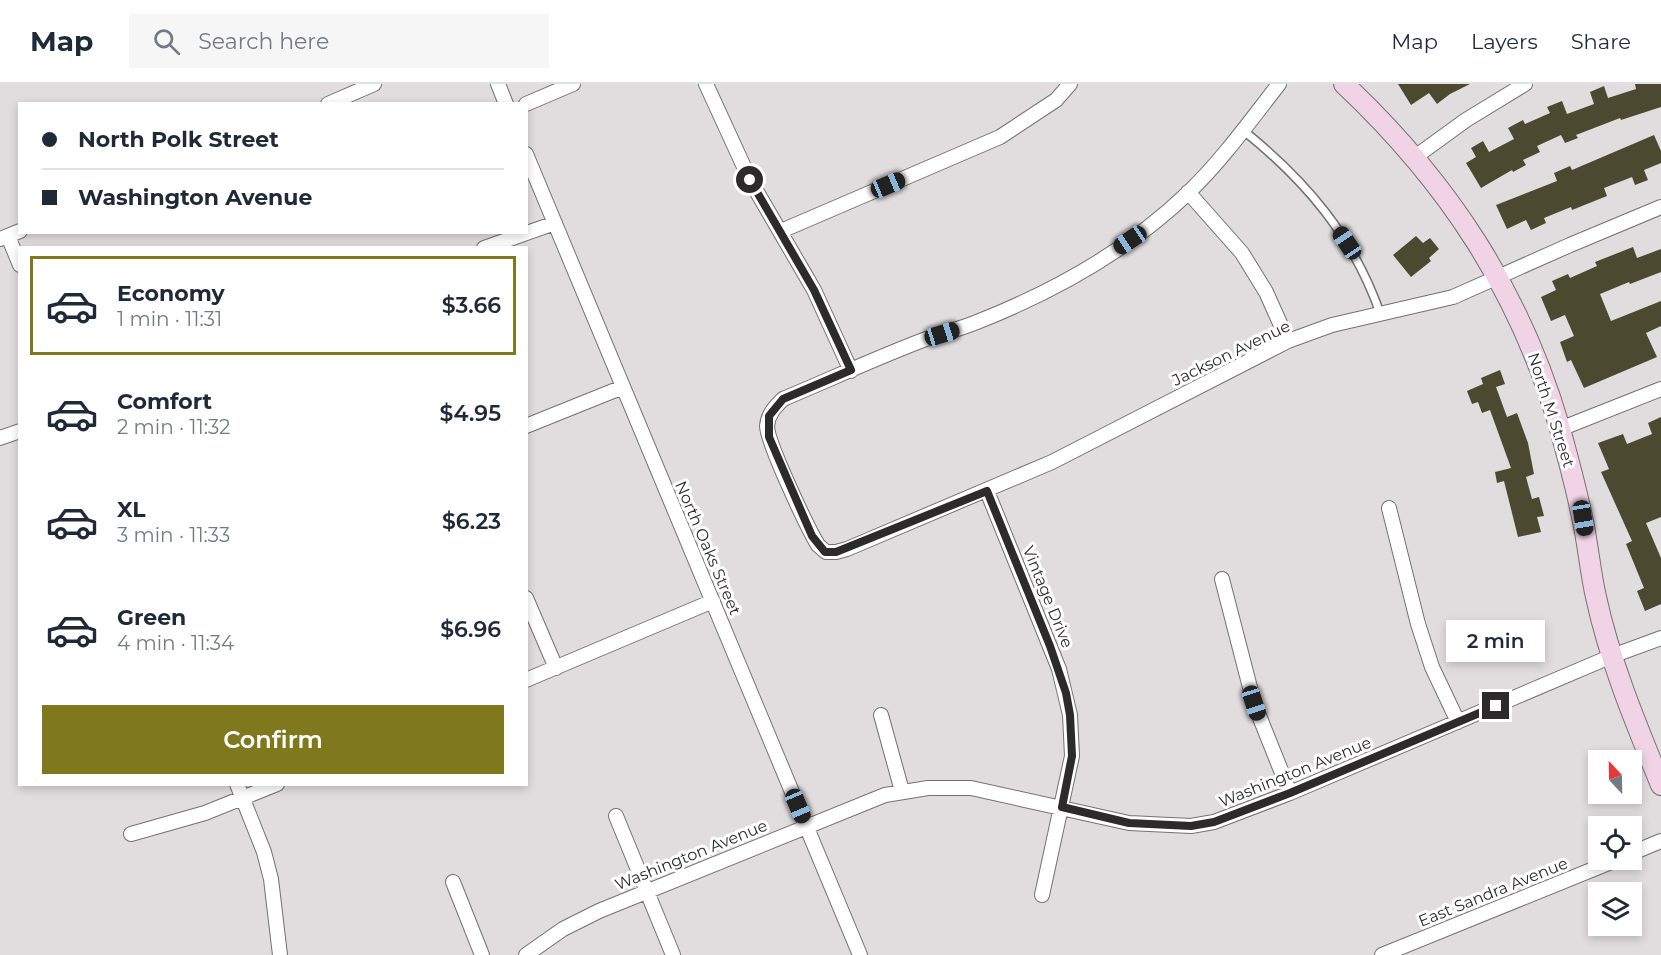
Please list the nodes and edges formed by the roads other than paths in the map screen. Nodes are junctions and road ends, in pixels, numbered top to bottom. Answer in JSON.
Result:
{"nodes":[{"id":1,"x":374,"y":84,"type":"edge"},
{"id":2,"x":498,"y":84,"type":"edge"},
{"id":3,"x":573,"y":84,"type":"edge"},
{"id":4,"x":706,"y":84,"type":"edge"},
{"id":5,"x":1070,"y":84,"type":"edge"},
{"id":6,"x":1279,"y":84,"type":"edge"},
{"id":7,"x":1344,"y":84,"type":"edge"},
{"id":8,"x":1525,"y":84,"type":"edge"},
{"id":9,"x":333,"y":102,"type":"edge"},
{"id":10,"x":505,"y":102,"type":"edge"},
{"id":11,"x":528,"y":103,"type":"edge"},
{"id":12,"x":1244,"y":131,"type":"junction"},
{"id":13,"x":1415,"y":157,"type":"junction"},
{"id":14,"x":528,"y":159,"type":"edge"},
{"id":15,"x":1188,"y":192,"type":"junction"},
{"id":16,"x":1661,"y":207,"type":"edge"},
{"id":17,"x":555,"y":223,"type":"junction"},
{"id":18,"x":781,"y":231,"type":"junction"},
{"id":19,"x":528,"y":233,"type":"edge"},
{"id":20,"x":524,"y":234,"type":"edge"},
{"id":21,"x":9,"y":235,"type":"edge"},
{"id":22,"x":490,"y":246,"type":"edge"},
{"id":23,"x":18,"y":260,"type":"edge"},
{"id":24,"x":1498,"y":278,"type":"junction"},
{"id":25,"x":1380,"y":313,"type":"junction"},
{"id":26,"x":1288,"y":341,"type":"junction"},
{"id":27,"x":851,"y":370,"type":"junction"},
{"id":28,"x":623,"y":387,"type":"junction"},
{"id":29,"x":1661,"y":389,"type":"edge"},
{"id":30,"x":528,"y":425,"type":"edge"},
{"id":31,"x":1560,"y":429,"type":"junction"},
{"id":32,"x":18,"y":432,"type":"edge"},
{"id":33,"x":0,"y":438,"type":"edge"},
{"id":34,"x":987,"y":491,"type":"junction"},
{"id":35,"x":1389,"y":508,"type":"dead end"},
{"id":36,"x":1222,"y":579,"type":"dead end"},
{"id":37,"x":713,"y":601,"type":"junction"},
{"id":38,"x":528,"y":603,"type":"edge"},
{"id":39,"x":1661,"y":638,"type":"edge"},
{"id":40,"x":1612,"y":656,"type":"junction"},
{"id":41,"x":556,"y":668,"type":"junction"},
{"id":42,"x":528,"y":679,"type":"edge"},
{"id":43,"x":881,"y":715,"type":"dead end"},
{"id":44,"x":1458,"y":722,"type":"junction"},
{"id":45,"x":1661,"y":785,"type":"edge"},
{"id":46,"x":238,"y":786,"type":"edge"},
{"id":47,"x":272,"y":786,"type":"edge"},
{"id":48,"x":902,"y":791,"type":"junction"},
{"id":49,"x":1290,"y":793,"type":"junction"},
{"id":50,"x":243,"y":799,"type":"junction"},
{"id":51,"x":1062,"y":807,"type":"junction"},
{"id":52,"x":616,"y":816,"type":"dead end"},
{"id":53,"x":807,"y":826,"type":"junction"},
{"id":54,"x":131,"y":834,"type":"dead end"},
{"id":55,"x":1661,"y":841,"type":"edge"},
{"id":56,"x":1642,"y":849,"type":"edge"},
{"id":57,"x":1591,"y":870,"type":"edge"},
{"id":58,"x":453,"y":882,"type":"dead end"},
{"id":59,"x":647,"y":891,"type":"junction"},
{"id":60,"x":1042,"y":895,"type":"dead end"},
{"id":61,"x":280,"y":955,"type":"edge"},
{"id":62,"x":482,"y":955,"type":"edge"},
{"id":63,"x":526,"y":955,"type":"edge"},
{"id":64,"x":673,"y":955,"type":"edge"},
{"id":65,"x":860,"y":955,"type":"edge"},
{"id":66,"x":1382,"y":955,"type":"edge"}],
"edges":[{"from":1,"to":9,"type":"street"},
{"from":2,"to":10,"type":"street"},
{"from":3,"to":11,"type":"street"},
{"from":4,"to":18,"type":"street"},
{"from":5,"to":18,"type":"street"},
{"from":6,"to":12,"type":"street"},
{"from":7,"to":13,"type":"street","name":"North M Street"},
{"from":8,"to":13,"type":"street"},
{"from":12,"to":15,"type":"street"},
{"from":12,"to":25,"type":"lane"},
{"from":13,"to":24,"type":"street","name":"North M Street"},
{"from":14,"to":17,"type":"street","name":"North Oaks Street"},
{"from":15,"to":26,"type":"street"},
{"from":15,"to":27,"type":"street"},
{"from":16,"to":24,"type":"street","name":"Jackson Avenue"},
{"from":17,"to":19,"type":"street"},
{"from":17,"to":28,"type":"street","name":"North Oaks Street"},
{"from":18,"to":27,"type":"street"},
{"from":20,"to":22,"type":"street"},
{"from":21,"to":23,"type":"street"},
{"from":24,"to":25,"type":"street","name":"Jackson Avenue"},
{"from":24,"to":31,"type":"street","name":"North M Street"},
{"from":25,"to":26,"type":"street","name":"Jackson Avenue"},
{"from":26,"to":34,"type":"street","name":"Jackson Avenue"},
{"from":27,"to":34,"type":"street","name":"Jackson Avenue"},
{"from":28,"to":30,"type":"street"},
{"from":28,"to":37,"type":"street","name":"North Oaks Street"},
{"from":29,"to":31,"type":"street"},
{"from":31,"to":40,"type":"street","name":"North M Street"},
{"from":32,"to":33,"type":"street"},
{"from":34,"to":51,"type":"street","name":"Vintage Drive"},
{"from":35,"to":44,"type":"street"},
{"from":36,"to":49,"type":"street"},
{"from":37,"to":41,"type":"street"},
{"from":37,"to":53,"type":"street","name":"North Oaks Street"},
{"from":38,"to":41,"type":"street"},
{"from":39,"to":40,"type":"street","name":"Washington Avenue"},
{"from":40,"to":44,"type":"street","name":"Washington Avenue"},
{"from":40,"to":45,"type":"street","name":"North M Street"},
{"from":41,"to":42,"type":"street"},
{"from":43,"to":48,"type":"street"},
{"from":44,"to":49,"type":"street","name":"Washington Avenue"},
{"from":46,"to":50,"type":"street"},
{"from":47,"to":50,"type":"street"},
{"from":48,"to":51,"type":"street","name":"Washington Avenue"},
{"from":48,"to":53,"type":"street","name":"Washington Avenue"},
{"from":49,"to":51,"type":"street","name":"Washington Avenue"},
{"from":50,"to":54,"type":"street"},
{"from":50,"to":61,"type":"street"},
{"from":51,"to":60,"type":"street","name":"Vintage Drive"},
{"from":52,"to":59,"type":"street"},
{"from":53,"to":59,"type":"street","name":"Washington Avenue"},
{"from":53,"to":65,"type":"street","name":"North Oaks Street"},
{"from":55,"to":56,"type":"street"},
{"from":57,"to":66,"type":"street","name":"East Sandra Avenue"},
{"from":58,"to":62,"type":"street"},
{"from":59,"to":63,"type":"street","name":"Washington Avenue"},
{"from":59,"to":64,"type":"street"}]}
